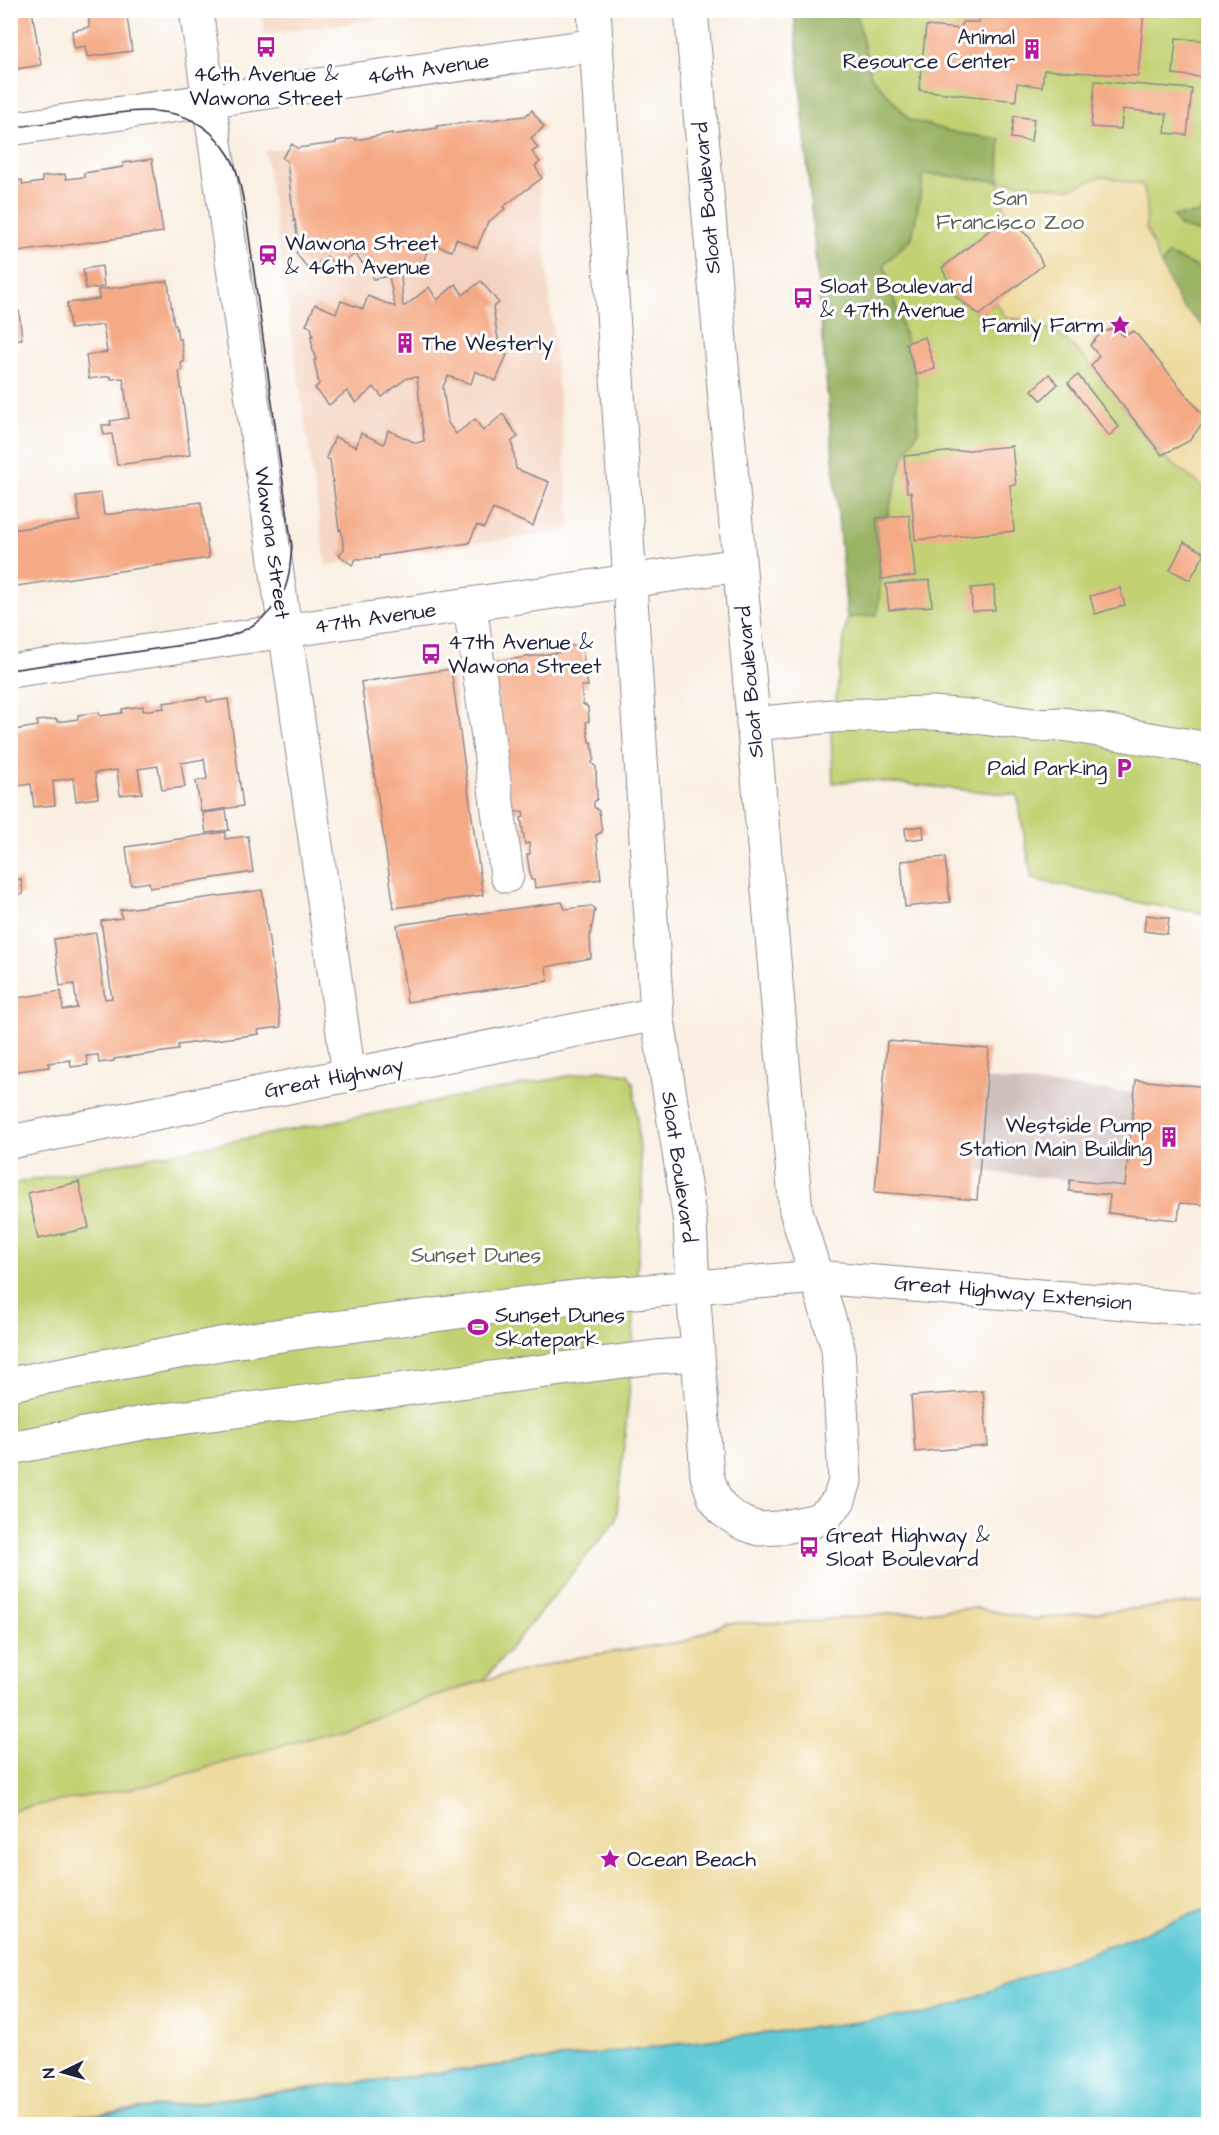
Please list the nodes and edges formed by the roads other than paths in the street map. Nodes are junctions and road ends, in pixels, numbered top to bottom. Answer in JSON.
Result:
{"nodes":[{"id":1,"x":196,"y":10,"type":"edge"},
{"id":2,"x":594,"y":10,"type":"edge"},
{"id":3,"x":691,"y":10,"type":"edge"},
{"id":4,"x":597,"y":45,"type":"junction"},
{"id":5,"x":209,"y":100,"type":"junction"},
{"id":6,"x":10,"y":129,"type":"edge"},
{"id":7,"x":739,"y":565,"type":"junction"},
{"id":8,"x":630,"y":581,"type":"junction"},
{"id":9,"x":470,"y":605,"type":"junction"},
{"id":10,"x":285,"y":632,"type":"junction"},
{"id":11,"x":10,"y":671,"type":"edge"},
{"id":12,"x":753,"y":724,"type":"junction"},
{"id":13,"x":1209,"y":749,"type":"edge"},
{"id":14,"x":507,"y":876,"type":"dead end"},
{"id":15,"x":657,"y":1014,"type":"junction"},
{"id":16,"x":349,"y":1075,"type":"junction"},
{"id":17,"x":10,"y":1142,"type":"edge"},
{"id":18,"x":817,"y":1277,"type":"junction"},
{"id":19,"x":693,"y":1287,"type":"junction"},
{"id":20,"x":1209,"y":1310,"type":"edge"},
{"id":21,"x":697,"y":1354,"type":"junction"},
{"id":22,"x":10,"y":1384,"type":"edge"},
{"id":23,"x":10,"y":1448,"type":"edge"}],
"edges":[{"from":1,"to":5,"type":"street","name":"Wawona Street"},
{"from":2,"to":4,"type":"street","name":"Sloat Boulevard"},
{"from":3,"to":7,"type":"street","name":"Sloat Boulevard"},
{"from":4,"to":5,"type":"street","name":"46th Avenue"},
{"from":4,"to":8,"type":"street","name":"Sloat Boulevard"},
{"from":5,"to":6,"type":"street","name":"46th Avenue"},
{"from":5,"to":10,"type":"street","name":"Wawona Street"},
{"from":7,"to":8,"type":"street","name":"47th Avenue"},
{"from":7,"to":12,"type":"street","name":"Sloat Boulevard"},
{"from":8,"to":9,"type":"street","name":"47th Avenue"},
{"from":8,"to":15,"type":"street","name":"Sloat Boulevard"},
{"from":9,"to":10,"type":"street","name":"47th Avenue"},
{"from":9,"to":14,"type":"street"},
{"from":10,"to":11,"type":"street","name":"47th Avenue"},
{"from":10,"to":16,"type":"street","name":"Wawona Street"},
{"from":12,"to":13,"type":"street"},
{"from":12,"to":18,"type":"street","name":"Sloat Boulevard"},
{"from":15,"to":16,"type":"street","name":"Great Highway"},
{"from":15,"to":19,"type":"street","name":"Sloat Boulevard"},
{"from":16,"to":17,"type":"street","name":"Great Highway"},
{"from":18,"to":19,"type":"street"},
{"from":18,"to":20,"type":"street","name":"Great Highway Extension"},
{"from":18,"to":21,"type":"street","name":"Sloat Boulevard"},
{"from":19,"to":21,"type":"street","name":"Sloat Boulevard"},
{"from":19,"to":22,"type":"street"},
{"from":21,"to":23,"type":"street"}]}
